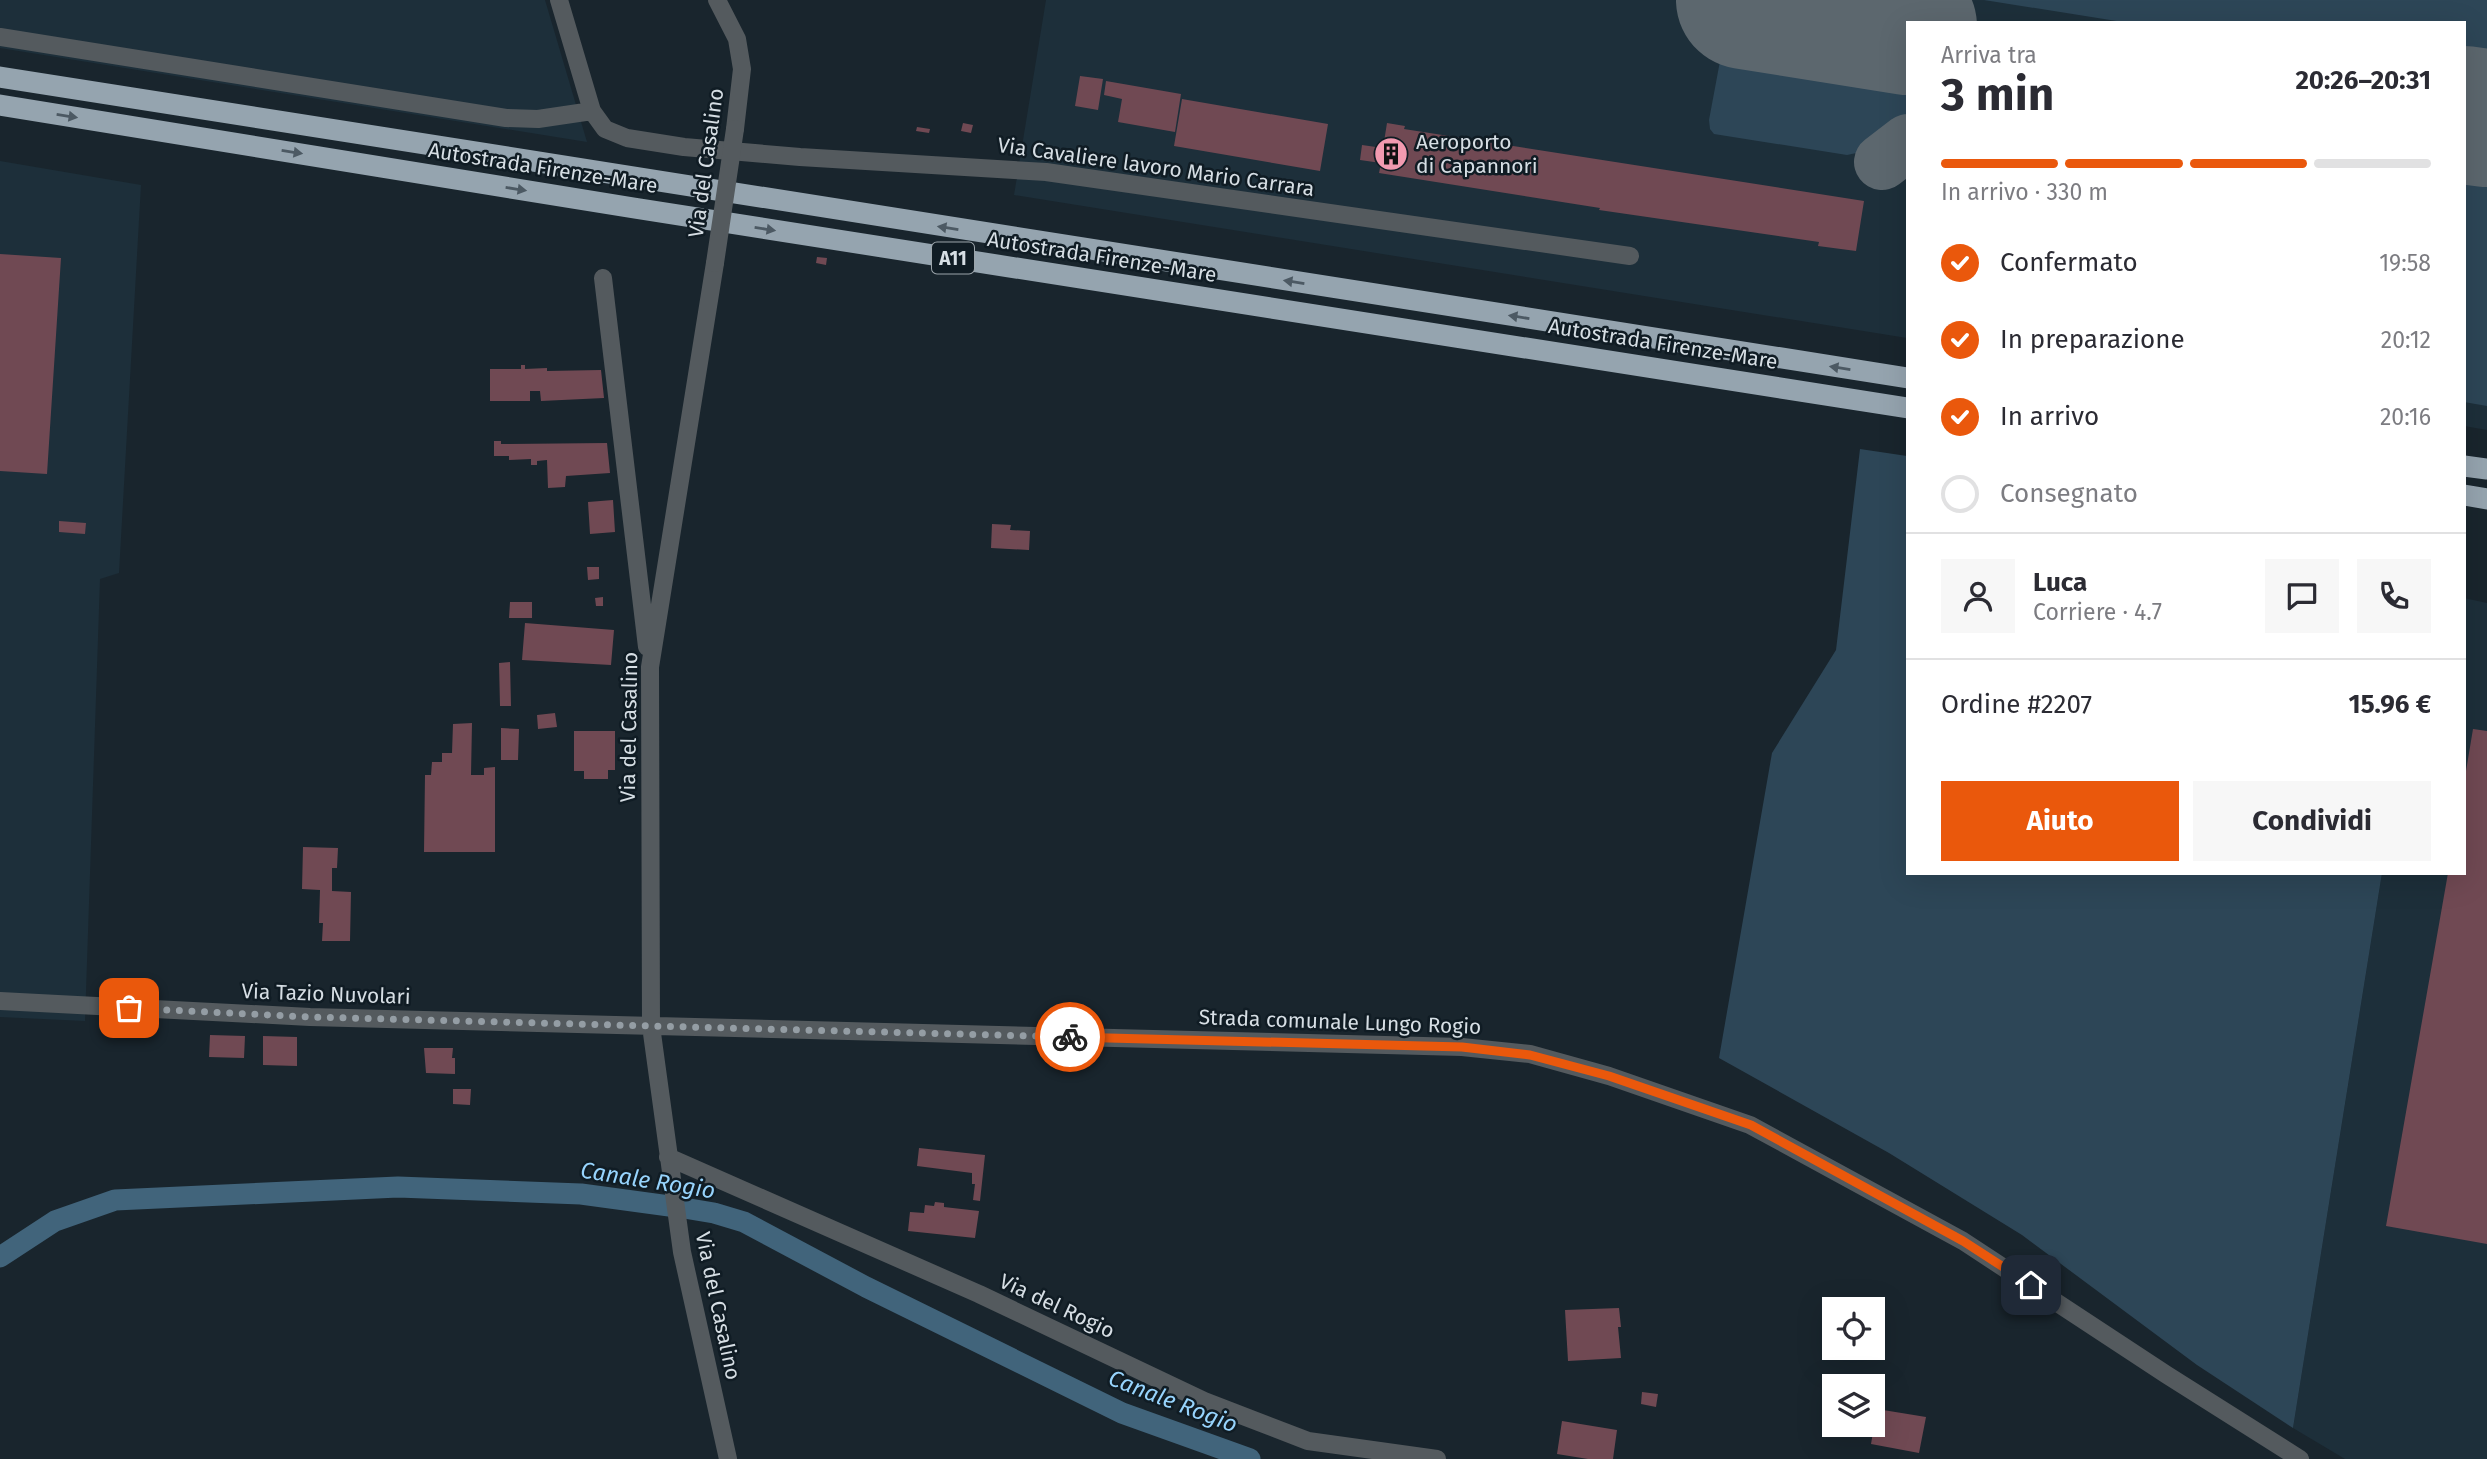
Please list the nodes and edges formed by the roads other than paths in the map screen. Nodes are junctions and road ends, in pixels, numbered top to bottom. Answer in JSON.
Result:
{"nodes":[{"id":1,"x":559,"y":0,"type":"edge"},
{"id":2,"x":717,"y":0,"type":"edge"},
{"id":3,"x":0,"y":37,"type":"edge"},
{"id":4,"x":0,"y":77,"type":"edge"},
{"id":5,"x":0,"y":105,"type":"edge"},
{"id":6,"x":592,"y":111,"type":"junction"},
{"id":7,"x":1630,"y":256,"type":"dead end"},
{"id":8,"x":603,"y":278,"type":"dead end"},
{"id":9,"x":1906,"y":378,"type":"edge"},
{"id":10,"x":1906,"y":408,"type":"edge"},
{"id":11,"x":2466,"y":466,"type":"edge"},
{"id":12,"x":2487,"y":469,"type":"edge"},
{"id":13,"x":2466,"y":495,"type":"edge"},
{"id":14,"x":2487,"y":499,"type":"edge"},
{"id":15,"x":649,"y":667,"type":"junction"},
{"id":16,"x":0,"y":1001,"type":"edge"},
{"id":17,"x":651,"y":1026,"type":"junction"},
{"id":18,"x":668,"y":1157,"type":"junction"},
{"id":19,"x":728,"y":1459,"type":"edge"},
{"id":20,"x":1437,"y":1459,"type":"edge"},
{"id":21,"x":2301,"y":1459,"type":"edge"}],
"edges":[{"from":1,"to":6,"type":"street","name":"Via Cavaliere lavoro Mario Carrara"},
{"from":2,"to":15,"type":"street","name":"Via del Casalino","bridge":true},
{"from":3,"to":6,"type":"street"},
{"from":9,"to":4,"type":"highway","name":"Autostrada Firenze-Mare","number":"A11","one_way":true},
{"from":5,"to":10,"type":"highway","name":"Autostrada Firenze-Mare","number":"A11","one_way":true},
{"from":6,"to":7,"type":"street","name":"Via Cavaliere lavoro Mario Carrara"},
{"from":8,"to":15,"type":"street"},
{"from":11,"to":12,"type":"highway"},
{"from":13,"to":14,"type":"highway"},
{"from":15,"to":17,"type":"street","name":"Via del Casalino"},
{"from":16,"to":17,"type":"street","name":"Via Tazio Nuvolari"},
{"from":17,"to":18,"type":"street","name":"Via del Casalino"},
{"from":17,"to":21,"type":"street","name":"Strada comunale Lungo Rogio"},
{"from":18,"to":19,"type":"street","name":"Via del Casalino"},
{"from":18,"to":20,"type":"street","name":"Via del Rogio"}]}
